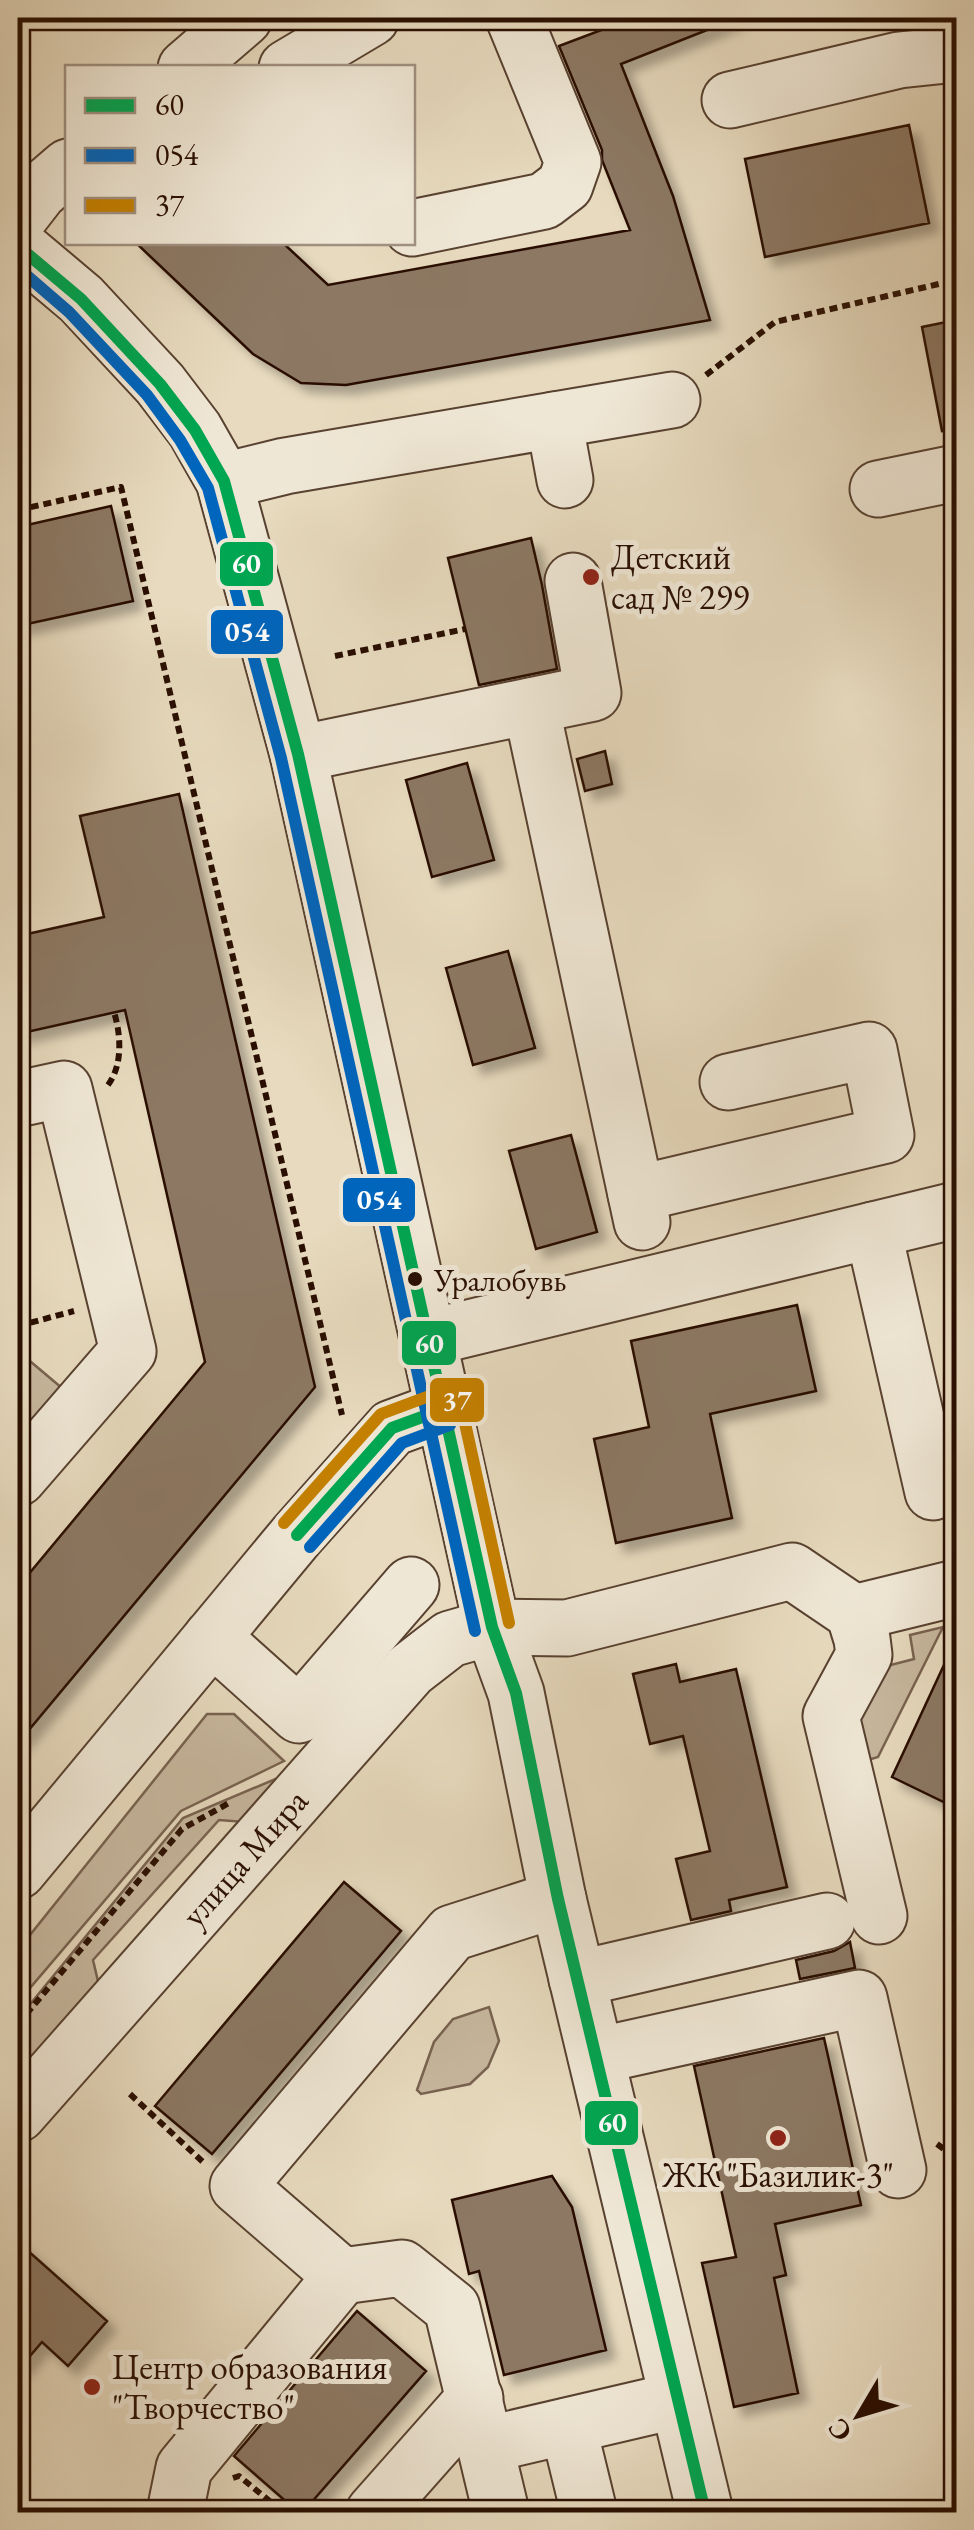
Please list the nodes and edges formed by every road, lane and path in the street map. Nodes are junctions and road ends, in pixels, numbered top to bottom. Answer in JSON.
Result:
{"nodes":[{"id":1,"x":244,"y":18,"type":"edge"},
{"id":2,"x":371,"y":18,"type":"edge"},
{"id":3,"x":514,"y":18,"type":"edge"},
{"id":4,"x":956,"y":54,"type":"edge"},
{"id":5,"x":189,"y":65,"type":"edge"},
{"id":6,"x":292,"y":65,"type":"edge"},
{"id":7,"x":730,"y":100,"type":"dead end"},
{"id":8,"x":65,"y":170,"type":"edge"},
{"id":9,"x":415,"y":227,"type":"edge"},
{"id":10,"x":23,"y":255,"type":"edge"},
{"id":11,"x":956,"y":280,"type":"edge"},
{"id":12,"x":672,"y":400,"type":"joint"},
{"id":13,"x":554,"y":420,"type":"junction"},
{"id":14,"x":956,"y":473,"type":"edge"},
{"id":15,"x":224,"y":480,"type":"junction"},
{"id":16,"x":565,"y":480,"type":"dead end"},
{"id":17,"x":878,"y":488,"type":"dead end"},
{"id":18,"x":18,"y":510,"type":"edge"},
{"id":19,"x":573,"y":581,"type":"dead end"},
{"id":20,"x":465,"y":628,"type":"dead end"},
{"id":21,"x":335,"y":656,"type":"dead end"},
{"id":22,"x":531,"y":706,"type":"junction"},
{"id":23,"x":298,"y":754,"type":"junction"},
{"id":24,"x":728,"y":1082,"type":"dead end"},
{"id":25,"x":18,"y":1099,"type":"edge"},
{"id":26,"x":956,"y":1210,"type":"edge"},
{"id":27,"x":872,"y":1230,"type":"junction"},
{"id":28,"x":116,"y":1301,"type":"junction"},
{"id":29,"x":18,"y":1326,"type":"edge"},
{"id":30,"x":428,"y":1338,"type":"junction"},
{"id":31,"x":444,"y":1410,"type":"junction"},
{"id":32,"x":342,"y":1415,"type":"dead end"},
{"id":33,"x":18,"y":1478,"type":"edge"},
{"id":34,"x":934,"y":1492,"type":"dead end"},
{"id":35,"x":411,"y":1586,"type":"dead end"},
{"id":36,"x":956,"y":1588,"type":"edge"},
{"id":37,"x":854,"y":1613,"type":"junction"},
{"id":38,"x":492,"y":1628,"type":"junction"},
{"id":39,"x":212,"y":1637,"type":"junction"},
{"id":40,"x":234,"y":1800,"type":"dead end"},
{"id":41,"x":18,"y":1871,"type":"edge"},
{"id":42,"x":558,"y":1898,"type":"junction"},
{"id":43,"x":577,"y":1979,"type":"junction"},
{"id":44,"x":18,"y":2024,"type":"edge"},
{"id":45,"x":596,"y":2056,"type":"junction"},
{"id":46,"x":130,"y":2094,"type":"dead end"},
{"id":47,"x":18,"y":2114,"type":"edge"},
{"id":48,"x":898,"y":2170,"type":"dead end"},
{"id":49,"x":238,"y":2186,"type":"junction"},
{"id":50,"x":342,"y":2276,"type":"junction"},
{"id":51,"x":678,"y":2400,"type":"junction"},
{"id":52,"x":480,"y":2422,"type":"junction"},
{"id":53,"x":568,"y":2426,"type":"junction"},
{"id":54,"x":177,"y":2502,"type":"dead end"},
{"id":55,"x":374,"y":2512,"type":"edge"},
{"id":56,"x":501,"y":2512,"type":"edge"},
{"id":57,"x":588,"y":2512,"type":"edge"},
{"id":58,"x":704,"y":2512,"type":"edge"}],
"edges":[{"from":1,"to":5,"type":"street"},
{"from":2,"to":6,"type":"street"},
{"from":3,"to":9,"type":"street"},
{"from":4,"to":7,"type":"street"},
{"from":8,"to":10,"type":"street"},
{"from":10,"to":15,"type":"street"},
{"from":11,"to":12,"type":"path"},
{"from":12,"to":13,"type":"street"},
{"from":13,"to":15,"type":"street"},
{"from":13,"to":16,"type":"street"},
{"from":14,"to":17,"type":"street"},
{"from":15,"to":23,"type":"street"},
{"from":18,"to":32,"type":"path"},
{"from":19,"to":22,"type":"street"},
{"from":20,"to":21,"type":"path"},
{"from":22,"to":23,"type":"street"},
{"from":22,"to":24,"type":"street"},
{"from":23,"to":30,"type":"street"},
{"from":25,"to":28,"type":"street"},
{"from":26,"to":27,"type":"street"},
{"from":27,"to":30,"type":"street"},
{"from":27,"to":34,"type":"street"},
{"from":28,"to":29,"type":"path"},
{"from":28,"to":33,"type":"street"},
{"from":30,"to":31,"type":"street"},
{"from":31,"to":38,"type":"street"},
{"from":31,"to":39,"type":"street"},
{"from":35,"to":39,"type":"street"},
{"from":36,"to":37,"type":"street"},
{"from":37,"to":38,"type":"street","name":"улица Мира"},
{"from":37,"to":43,"type":"street"},
{"from":38,"to":42,"type":"street"},
{"from":38,"to":47,"type":"street","name":"улица Мира"},
{"from":39,"to":41,"type":"street"},
{"from":40,"to":44,"type":"path"},
{"from":42,"to":43,"type":"street"},
{"from":42,"to":49,"type":"street"},
{"from":43,"to":45,"type":"street"},
{"from":45,"to":48,"type":"street"},
{"from":45,"to":51,"type":"street"},
{"from":46,"to":49,"type":"path"},
{"from":49,"to":50,"type":"street"},
{"from":50,"to":52,"type":"street"},
{"from":50,"to":54,"type":"street"},
{"from":51,"to":53,"type":"street"},
{"from":51,"to":58,"type":"street"},
{"from":52,"to":53,"type":"street"},
{"from":52,"to":55,"type":"street"},
{"from":52,"to":56,"type":"street"},
{"from":53,"to":57,"type":"street"}]}
